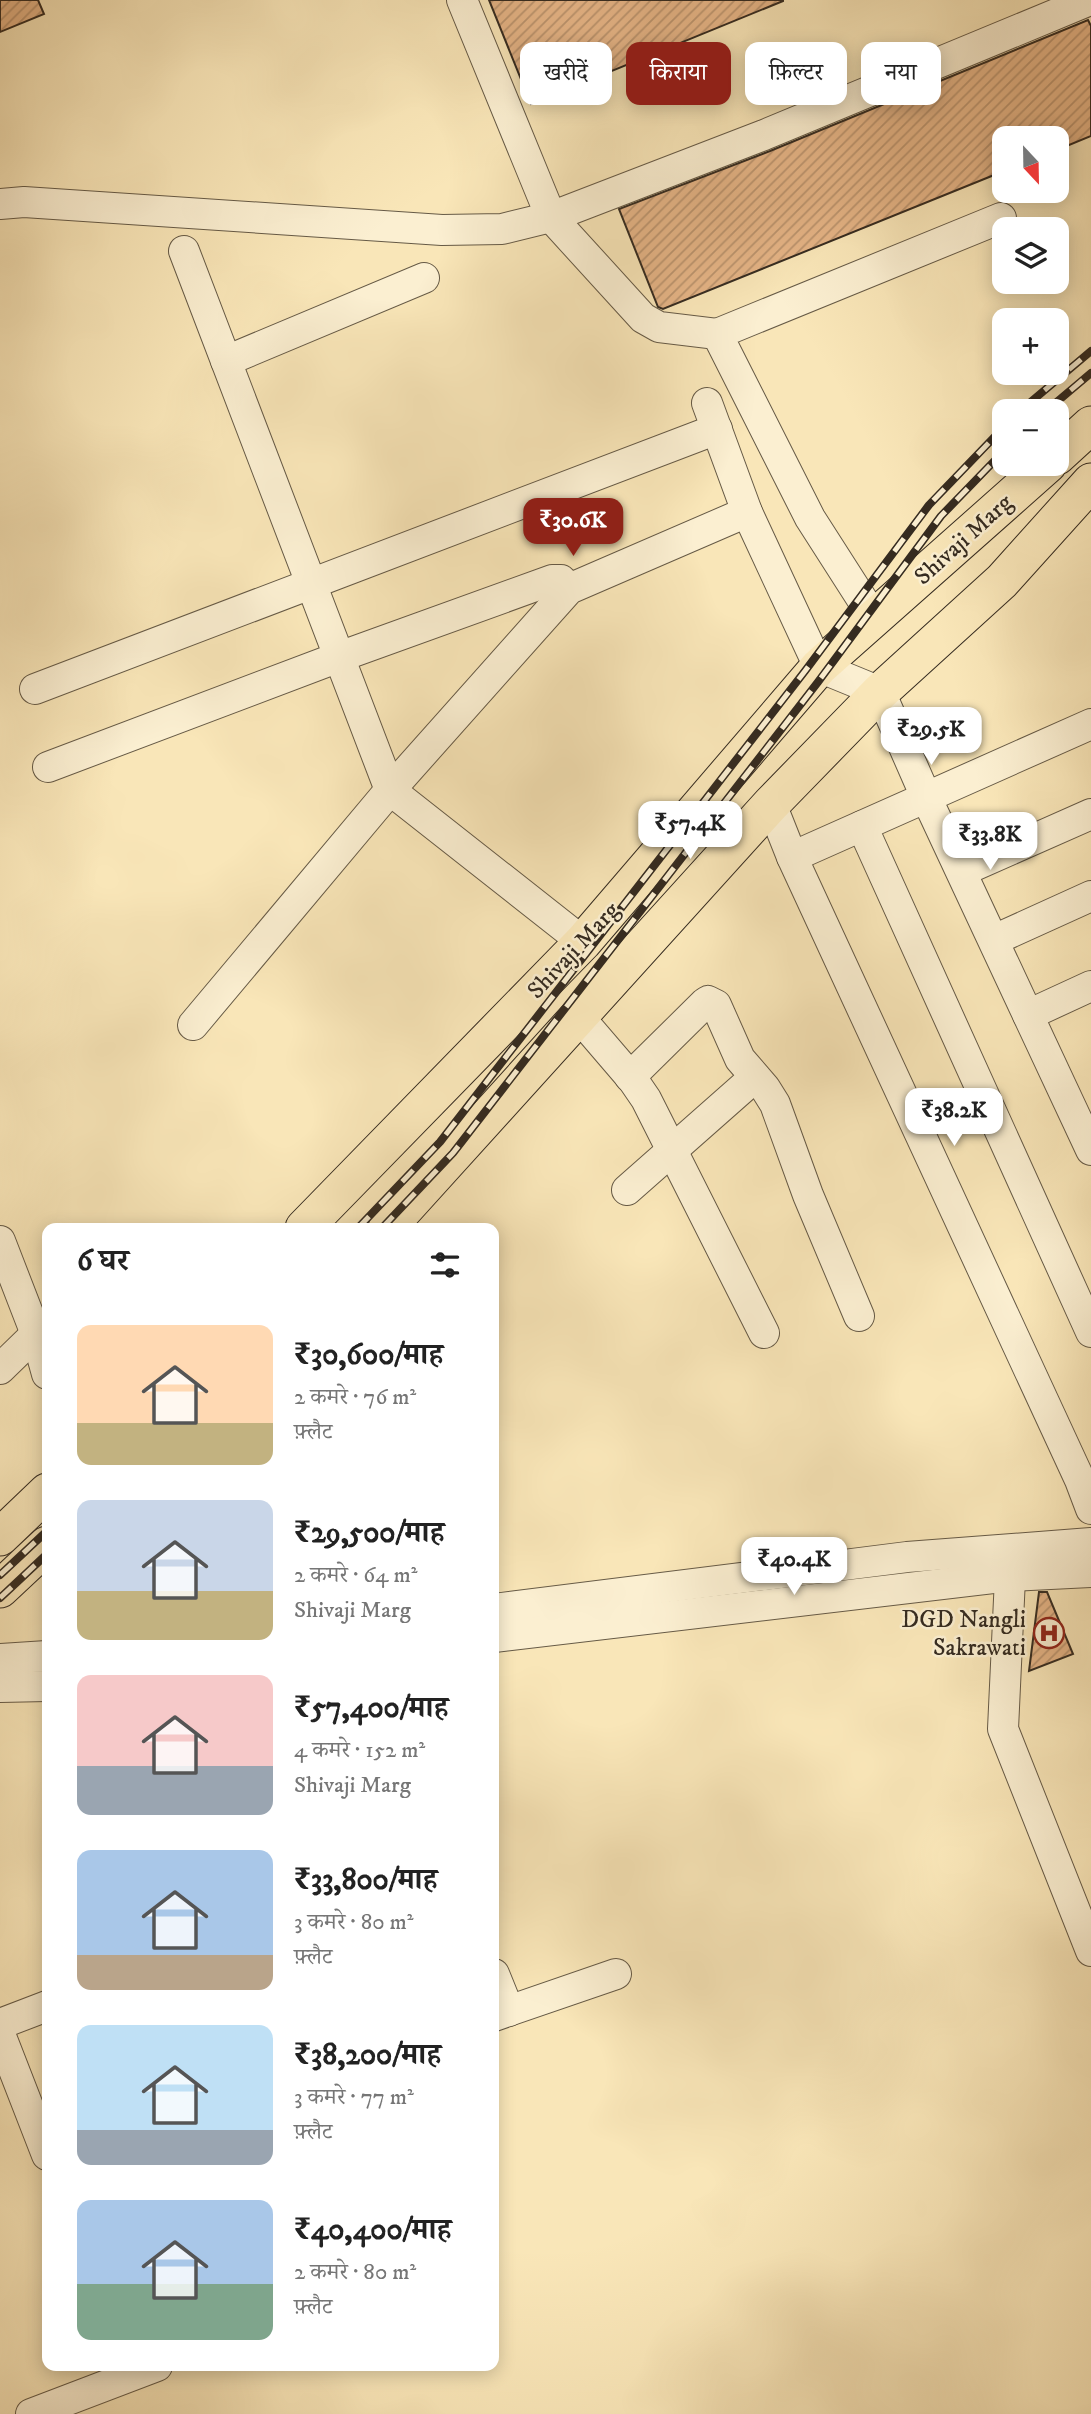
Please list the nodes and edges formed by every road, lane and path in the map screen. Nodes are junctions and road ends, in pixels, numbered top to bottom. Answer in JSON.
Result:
{"nodes":[{"id":1,"x":462,"y":0,"type":"edge"},
{"id":2,"x":1090,"y":0,"type":"edge"},
{"id":3,"x":0,"y":204,"type":"edge"},
{"id":4,"x":551,"y":217,"type":"junction"},
{"id":5,"x":992,"y":222,"type":"edge"},
{"id":6,"x":184,"y":251,"type":"dead end"},
{"id":7,"x":424,"y":278,"type":"dead end"},
{"id":8,"x":717,"y":334,"type":"junction"},
{"id":9,"x":226,"y":361,"type":"junction"},
{"id":10,"x":1091,"y":425,"type":"edge"},
{"id":11,"x":1069,"y":445,"type":"edge"},
{"id":12,"x":1034,"y":476,"type":"edge"},
{"id":13,"x":1091,"y":482,"type":"edge"},
{"id":14,"x":747,"y":512,"type":"junction"},
{"id":15,"x":311,"y":583,"type":"junction"},
{"id":16,"x":560,"y":584,"type":"junction"},
{"id":17,"x":874,"y":618,"type":"junction"},
{"id":18,"x":339,"y":657,"type":"junction"},
{"id":19,"x":819,"y":667,"type":"junction"},
{"id":20,"x":35,"y":690,"type":"dead end"},
{"id":21,"x":880,"y":692,"type":"junction"},
{"id":22,"x":1091,"y":724,"type":"edge"},
{"id":23,"x":48,"y":767,"type":"dead end"},
{"id":24,"x":390,"y":790,"type":"junction"},
{"id":25,"x":926,"y":797,"type":"junction"},
{"id":26,"x":771,"y":804,"type":"junction"},
{"id":27,"x":1091,"y":814,"type":"edge"},
{"id":28,"x":862,"y":825,"type":"junction"},
{"id":29,"x":792,"y":857,"type":"junction"},
{"id":30,"x":962,"y":871,"type":"junction"},
{"id":31,"x":1091,"y":896,"type":"edge"},
{"id":32,"x":994,"y":940,"type":"junction"},
{"id":33,"x":583,"y":942,"type":"junction"},
{"id":34,"x":1091,"y":986,"type":"edge"},
{"id":35,"x":1028,"y":1015,"type":"junction"},
{"id":36,"x":579,"y":1017,"type":"junction"},
{"id":37,"x":193,"y":1025,"type":"dead end"},
{"id":38,"x":630,"y":1077,"type":"junction"},
{"id":39,"x":755,"y":1077,"type":"junction"},
{"id":40,"x":672,"y":1149,"type":"junction"},
{"id":41,"x":1091,"y":1150,"type":"edge"},
{"id":42,"x":627,"y":1191,"type":"dead end"},
{"id":43,"x":309,"y":1223,"type":"edge"},
{"id":44,"x":392,"y":1223,"type":"edge"},
{"id":45,"x":0,"y":1241,"type":"edge"},
{"id":46,"x":859,"y":1316,"type":"dead end"},
{"id":47,"x":1091,"y":1332,"type":"edge"},
{"id":48,"x":36,"y":1334,"type":"junction"},
{"id":49,"x":764,"y":1334,"type":"dead end"},
{"id":50,"x":42,"y":1356,"type":"edge"},
{"id":51,"x":0,"y":1369,"type":"edge"},
{"id":52,"x":1085,"y":1478,"type":"edge"},
{"id":53,"x":42,"y":1497,"type":"edge"},
{"id":54,"x":1091,"y":1509,"type":"edge"},
{"id":55,"x":0,"y":1537,"type":"edge"},
{"id":56,"x":1091,"y":1543,"type":"edge"},
{"id":57,"x":42,"y":1550,"type":"edge"},
{"id":58,"x":1011,"y":1562,"type":"junction"},
{"id":59,"x":1091,"y":1572,"type":"edge"},
{"id":60,"x":0,"y":1589,"type":"edge"},
{"id":61,"x":499,"y":1608,"type":"edge"},
{"id":62,"x":499,"y":1636,"type":"edge"},
{"id":63,"x":42,"y":1656,"type":"edge"},
{"id":64,"x":0,"y":1659,"type":"edge"},
{"id":65,"x":42,"y":1686,"type":"edge"},
{"id":66,"x":0,"y":1687,"type":"edge"},
{"id":67,"x":1091,"y":1951,"type":"edge"},
{"id":68,"x":616,"y":1974,"type":"dead end"},
{"id":69,"x":42,"y":2008,"type":"edge"},
{"id":70,"x":501,"y":2014,"type":"edge"},
{"id":71,"x":0,"y":2024,"type":"edge"},
{"id":72,"x":0,"y":2034,"type":"edge"},
{"id":73,"x":42,"y":2142,"type":"edge"},
{"id":74,"x":144,"y":2371,"type":"edge"},
{"id":75,"x":31,"y":2414,"type":"edge"}],
"edges":[{"from":1,"to":4,"type":"street"},
{"from":2,"to":4,"type":"street"},
{"from":3,"to":4,"type":"street"},
{"from":4,"to":8,"type":"street"},
{"from":5,"to":8,"type":"street"},
{"from":6,"to":9,"type":"street"},
{"from":7,"to":9,"type":"street"},
{"from":8,"to":17,"type":"street"},
{"from":9,"to":15,"type":"street"},
{"from":10,"to":11,"type":"main road"},
{"from":12,"to":17,"type":"main road","name":"Shivaji Marg"},
{"from":13,"to":21,"type":"main road","name":"Shivaji Marg"},
{"from":14,"to":15,"type":"street"},
{"from":14,"to":16,"type":"street"},
{"from":14,"to":19,"type":"street"},
{"from":15,"to":18,"type":"street"},
{"from":15,"to":20,"type":"street"},
{"from":16,"to":18,"type":"street"},
{"from":16,"to":24,"type":"street"},
{"from":17,"to":19,"type":"main road","name":"Shivaji Marg"},
{"from":18,"to":23,"type":"street"},
{"from":18,"to":24,"type":"street"},
{"from":19,"to":21,"type":"street"},
{"from":19,"to":33,"type":"main road","name":"Shivaji Marg"},
{"from":21,"to":25,"type":"street"},
{"from":21,"to":26,"type":"main road","name":"Shivaji Marg"},
{"from":22,"to":25,"type":"street"},
{"from":24,"to":33,"type":"street"},
{"from":24,"to":37,"type":"street"},
{"from":25,"to":28,"type":"street"},
{"from":25,"to":30,"type":"street"},
{"from":26,"to":29,"type":"street"},
{"from":26,"to":36,"type":"main road","name":"Shivaji Marg"},
{"from":27,"to":30,"type":"street"},
{"from":28,"to":29,"type":"street"},
{"from":28,"to":47,"type":"street"},
{"from":29,"to":52,"type":"street"},
{"from":30,"to":32,"type":"street"},
{"from":31,"to":32,"type":"street"},
{"from":32,"to":35,"type":"street"},
{"from":33,"to":43,"type":"main road","name":"Shivaji Marg"},
{"from":34,"to":35,"type":"street"},
{"from":35,"to":41,"type":"street"},
{"from":36,"to":38,"type":"street"},
{"from":36,"to":44,"type":"main road","name":"Shivaji Marg"},
{"from":38,"to":39,"type":"street"},
{"from":38,"to":40,"type":"street"},
{"from":39,"to":40,"type":"street"},
{"from":39,"to":46,"type":"street"},
{"from":40,"to":42,"type":"street"},
{"from":40,"to":49,"type":"street"},
{"from":45,"to":48,"type":"street"},
{"from":48,"to":50,"type":"street"},
{"from":48,"to":51,"type":"street"},
{"from":52,"to":54,"type":"street"},
{"from":53,"to":55,"type":"main road"},
{"from":56,"to":58,"type":"street"},
{"from":57,"to":60,"type":"main road"},
{"from":58,"to":59,"type":"street"},
{"from":58,"to":61,"type":"street"},
{"from":58,"to":62,"type":"street"},
{"from":58,"to":67,"type":"street"},
{"from":63,"to":64,"type":"street"},
{"from":65,"to":66,"type":"street"},
{"from":68,"to":70,"type":"street"},
{"from":69,"to":71,"type":"street"},
{"from":72,"to":73,"type":"street"},
{"from":74,"to":75,"type":"street"}]}
